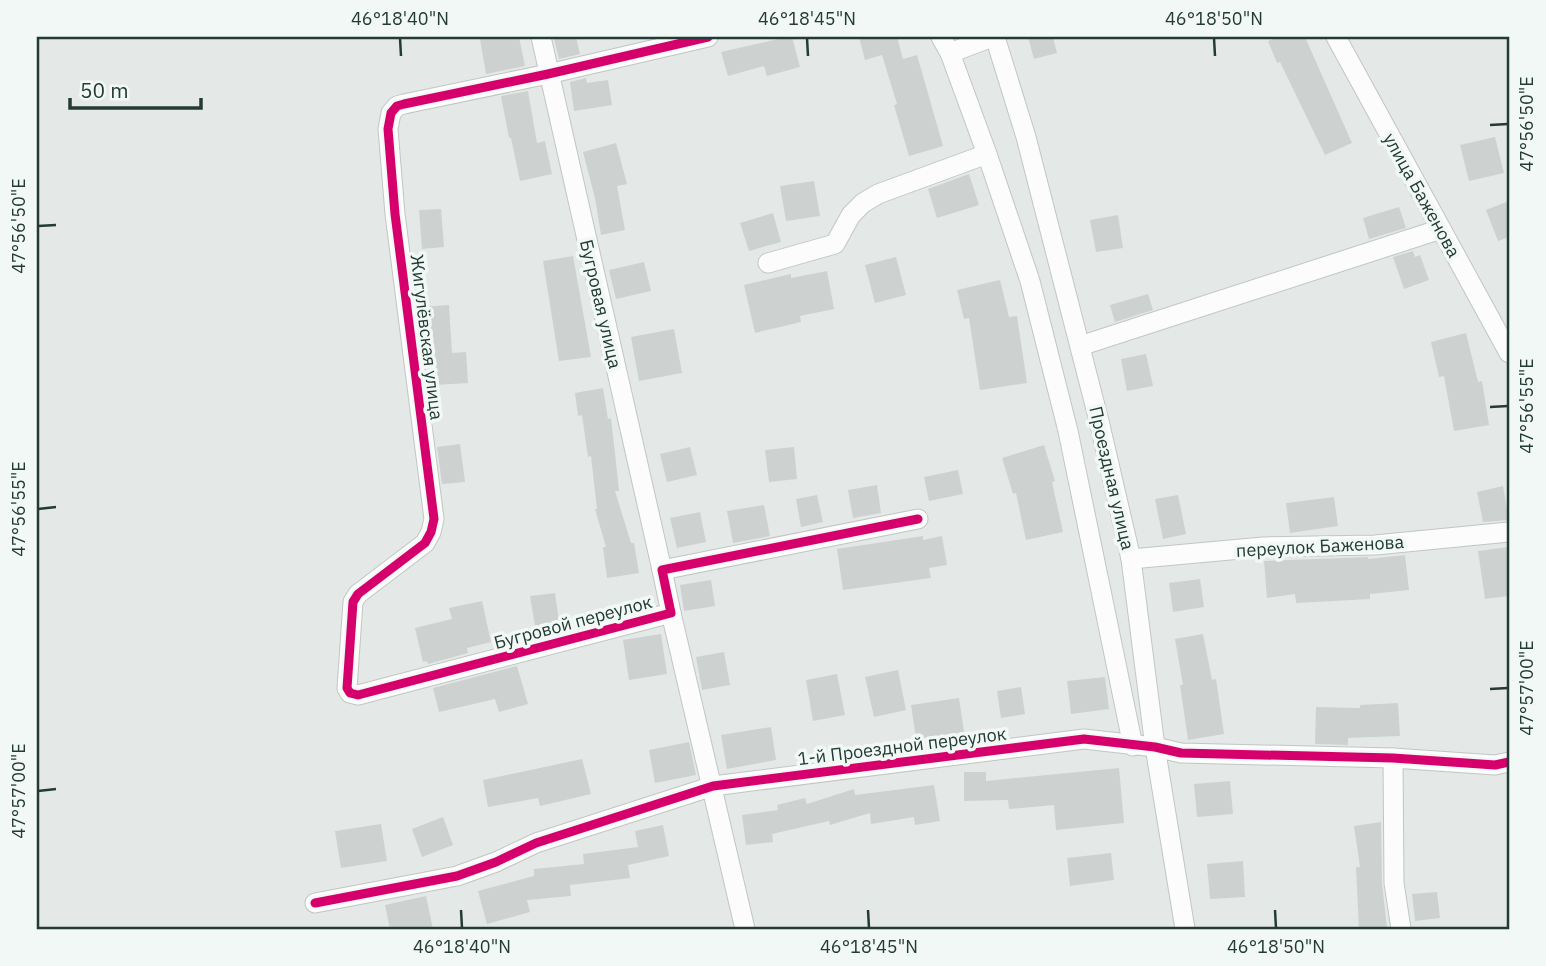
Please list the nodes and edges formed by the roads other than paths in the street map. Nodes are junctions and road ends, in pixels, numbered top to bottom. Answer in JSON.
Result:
{"nodes":[{"id":1,"x":541,"y":37,"type":"edge"},
{"id":2,"x":708,"y":37,"type":"edge"},
{"id":3,"x":994,"y":37,"type":"edge"},
{"id":4,"x":1336,"y":37,"type":"edge"},
{"id":5,"x":945,"y":45,"type":"edge"},
{"id":6,"x":548,"y":74,"type":"junction"},
{"id":7,"x":987,"y":154,"type":"junction"},
{"id":8,"x":1441,"y":229,"type":"junction"},
{"id":9,"x":768,"y":262,"type":"dead end"},
{"id":10,"x":1080,"y":346,"type":"junction"},
{"id":11,"x":1509,"y":353,"type":"edge"},
{"id":12,"x":918,"y":519,"type":"dead end"},
{"id":13,"x":1509,"y":533,"type":"edge"},
{"id":14,"x":1131,"y":559,"type":"junction"},
{"id":15,"x":662,"y":570,"type":"junction"},
{"id":16,"x":671,"y":613,"type":"junction"},
{"id":17,"x":350,"y":693,"type":"joint"},
{"id":18,"x":1133,"y":746,"type":"junction"},
{"id":19,"x":1155,"y":747,"type":"junction"},
{"id":20,"x":1393,"y":758,"type":"junction"},
{"id":21,"x":1509,"y":762,"type":"edge"},
{"id":22,"x":713,"y":786,"type":"junction"},
{"id":23,"x":315,"y":903,"type":"dead end"},
{"id":24,"x":745,"y":929,"type":"edge"},
{"id":25,"x":1185,"y":929,"type":"edge"},
{"id":26,"x":1401,"y":929,"type":"edge"}],
"edges":[{"from":1,"to":6,"type":"street","name":"Бугровая улица"},
{"from":2,"to":6,"type":"street","name":"Жигулёвская улица"},
{"from":3,"to":5,"type":"street"},
{"from":3,"to":10,"type":"street","name":"Проездная улица"},
{"from":4,"to":8,"type":"street","name":"улица Баженова"},
{"from":5,"to":7,"type":"street","name":"Проездная улица"},
{"from":6,"to":15,"type":"street","name":"Бугровая улица"},
{"from":6,"to":17,"type":"street","name":"Жигулёвская улица"},
{"from":7,"to":9,"type":"street"},
{"from":7,"to":18,"type":"street","name":"Проездная улица"},
{"from":8,"to":10,"type":"street"},
{"from":8,"to":11,"type":"street","name":"улица Баженова"},
{"from":10,"to":14,"type":"street","name":"Проездная улица"},
{"from":12,"to":15,"type":"street","name":"Бугровой переулок"},
{"from":13,"to":14,"type":"street","name":"переулок Баженова"},
{"from":14,"to":19,"type":"street","name":"Проездная улица"},
{"from":15,"to":16,"type":"street","name":"Бугровой переулок"},
{"from":16,"to":17,"type":"street","name":"Бугровой переулок"},
{"from":16,"to":22,"type":"street"},
{"from":18,"to":19,"type":"street","name":"1-й Проездной переулок"},
{"from":18,"to":22,"type":"street","name":"1-й Проездной переулок"},
{"from":19,"to":20,"type":"street","name":"1-й Проездной переулок"},
{"from":19,"to":25,"type":"street","name":"Проездная улица"},
{"from":20,"to":21,"type":"street","name":"1-й Проездной переулок"},
{"from":20,"to":26,"type":"street"},
{"from":22,"to":23,"type":"street","name":"1-й Проездной переулок"},
{"from":22,"to":24,"type":"street"}]}
